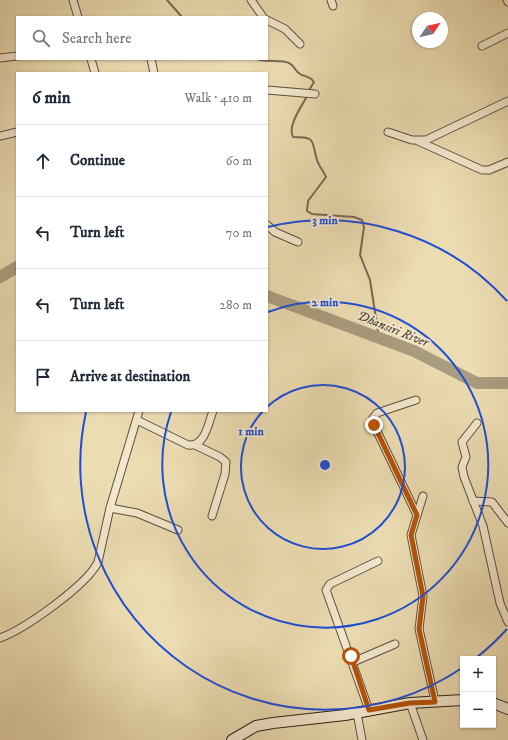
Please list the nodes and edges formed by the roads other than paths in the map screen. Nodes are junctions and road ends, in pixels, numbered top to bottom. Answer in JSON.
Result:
{"nodes":[{"id":1,"x":73,"y":0,"type":"edge"},
{"id":2,"x":251,"y":0,"type":"edge"},
{"id":3,"x":78,"y":16,"type":"edge"},
{"id":4,"x":262,"y":16,"type":"edge"},
{"id":5,"x":268,"y":20,"type":"edge"},
{"id":6,"x":508,"y":33,"type":"edge"},
{"id":7,"x":300,"y":44,"type":"dead end"},
{"id":8,"x":482,"y":46,"type":"dead end"},
{"id":9,"x":16,"y":56,"type":"edge"},
{"id":10,"x":0,"y":58,"type":"edge"},
{"id":11,"x":91,"y":60,"type":"edge"},
{"id":12,"x":151,"y":60,"type":"edge"},
{"id":13,"x":94,"y":72,"type":"edge"},
{"id":14,"x":154,"y":72,"type":"edge"},
{"id":15,"x":268,"y":90,"type":"edge"},
{"id":16,"x":315,"y":94,"type":"dead end"},
{"id":17,"x":508,"y":101,"type":"edge"},
{"id":18,"x":16,"y":132,"type":"edge"},
{"id":19,"x":388,"y":132,"type":"dead end"},
{"id":20,"x":0,"y":136,"type":"edge"},
{"id":21,"x":417,"y":141,"type":"junction"},
{"id":22,"x":508,"y":162,"type":"edge"},
{"id":23,"x":268,"y":226,"type":"edge"},
{"id":24,"x":298,"y":242,"type":"dead end"},
{"id":25,"x":416,"y":400,"type":"dead end"},
{"id":26,"x":139,"y":412,"type":"edge"},
{"id":27,"x":212,"y":412,"type":"edge"},
{"id":28,"x":137,"y":420,"type":"junction"},
{"id":29,"x":477,"y":423,"type":"dead end"},
{"id":30,"x":195,"y":445,"type":"junction"},
{"id":31,"x":423,"y":496,"type":"dead end"},
{"id":32,"x":473,"y":501,"type":"junction"},
{"id":33,"x":110,"y":508,"type":"junction"},
{"id":34,"x":417,"y":515,"type":"junction"},
{"id":35,"x":212,"y":516,"type":"dead end"},
{"id":36,"x":508,"y":523,"type":"edge"},
{"id":37,"x":178,"y":530,"type":"dead end"},
{"id":38,"x":378,"y":561,"type":"dead end"},
{"id":39,"x":508,"y":622,"type":"edge"},
{"id":40,"x":0,"y":638,"type":"edge"},
{"id":41,"x":395,"y":644,"type":"dead end"},
{"id":42,"x":353,"y":662,"type":"junction"},
{"id":43,"x":460,"y":700,"type":"edge"},
{"id":44,"x":435,"y":702,"type":"junction"},
{"id":45,"x":410,"y":703,"type":"junction"},
{"id":46,"x":496,"y":704,"type":"edge"},
{"id":47,"x":369,"y":710,"type":"junction"},
{"id":48,"x":508,"y":710,"type":"edge"},
{"id":49,"x":356,"y":713,"type":"junction"},
{"id":50,"x":232,"y":740,"type":"edge"},
{"id":51,"x":362,"y":740,"type":"edge"},
{"id":52,"x":423,"y":740,"type":"edge"}],
"edges":[{"from":1,"to":3,"type":"street"},
{"from":2,"to":4,"type":"street"},
{"from":5,"to":7,"type":"street"},
{"from":6,"to":8,"type":"street"},
{"from":9,"to":10,"type":"street"},
{"from":11,"to":13,"type":"street"},
{"from":12,"to":14,"type":"street"},
{"from":15,"to":16,"type":"street"},
{"from":17,"to":21,"type":"street"},
{"from":18,"to":20,"type":"street"},
{"from":19,"to":21,"type":"street"},
{"from":21,"to":22,"type":"street"},
{"from":23,"to":24,"type":"street"},
{"from":25,"to":34,"type":"street"},
{"from":26,"to":28,"type":"street"},
{"from":27,"to":30,"type":"street"},
{"from":28,"to":30,"type":"street"},
{"from":28,"to":33,"type":"street"},
{"from":29,"to":32,"type":"street"},
{"from":30,"to":35,"type":"street"},
{"from":31,"to":34,"type":"street"},
{"from":32,"to":36,"type":"street"},
{"from":32,"to":39,"type":"street"},
{"from":33,"to":37,"type":"street"},
{"from":33,"to":40,"type":"street"},
{"from":34,"to":44,"type":"street"},
{"from":38,"to":42,"type":"street"},
{"from":41,"to":42,"type":"street"},
{"from":42,"to":47,"type":"street"},
{"from":43,"to":44,"type":"street"},
{"from":44,"to":45,"type":"street"},
{"from":45,"to":47,"type":"street"},
{"from":45,"to":52,"type":"street"},
{"from":46,"to":48,"type":"street"},
{"from":47,"to":49,"type":"street"},
{"from":49,"to":50,"type":"street"},
{"from":49,"to":51,"type":"street"}]}
